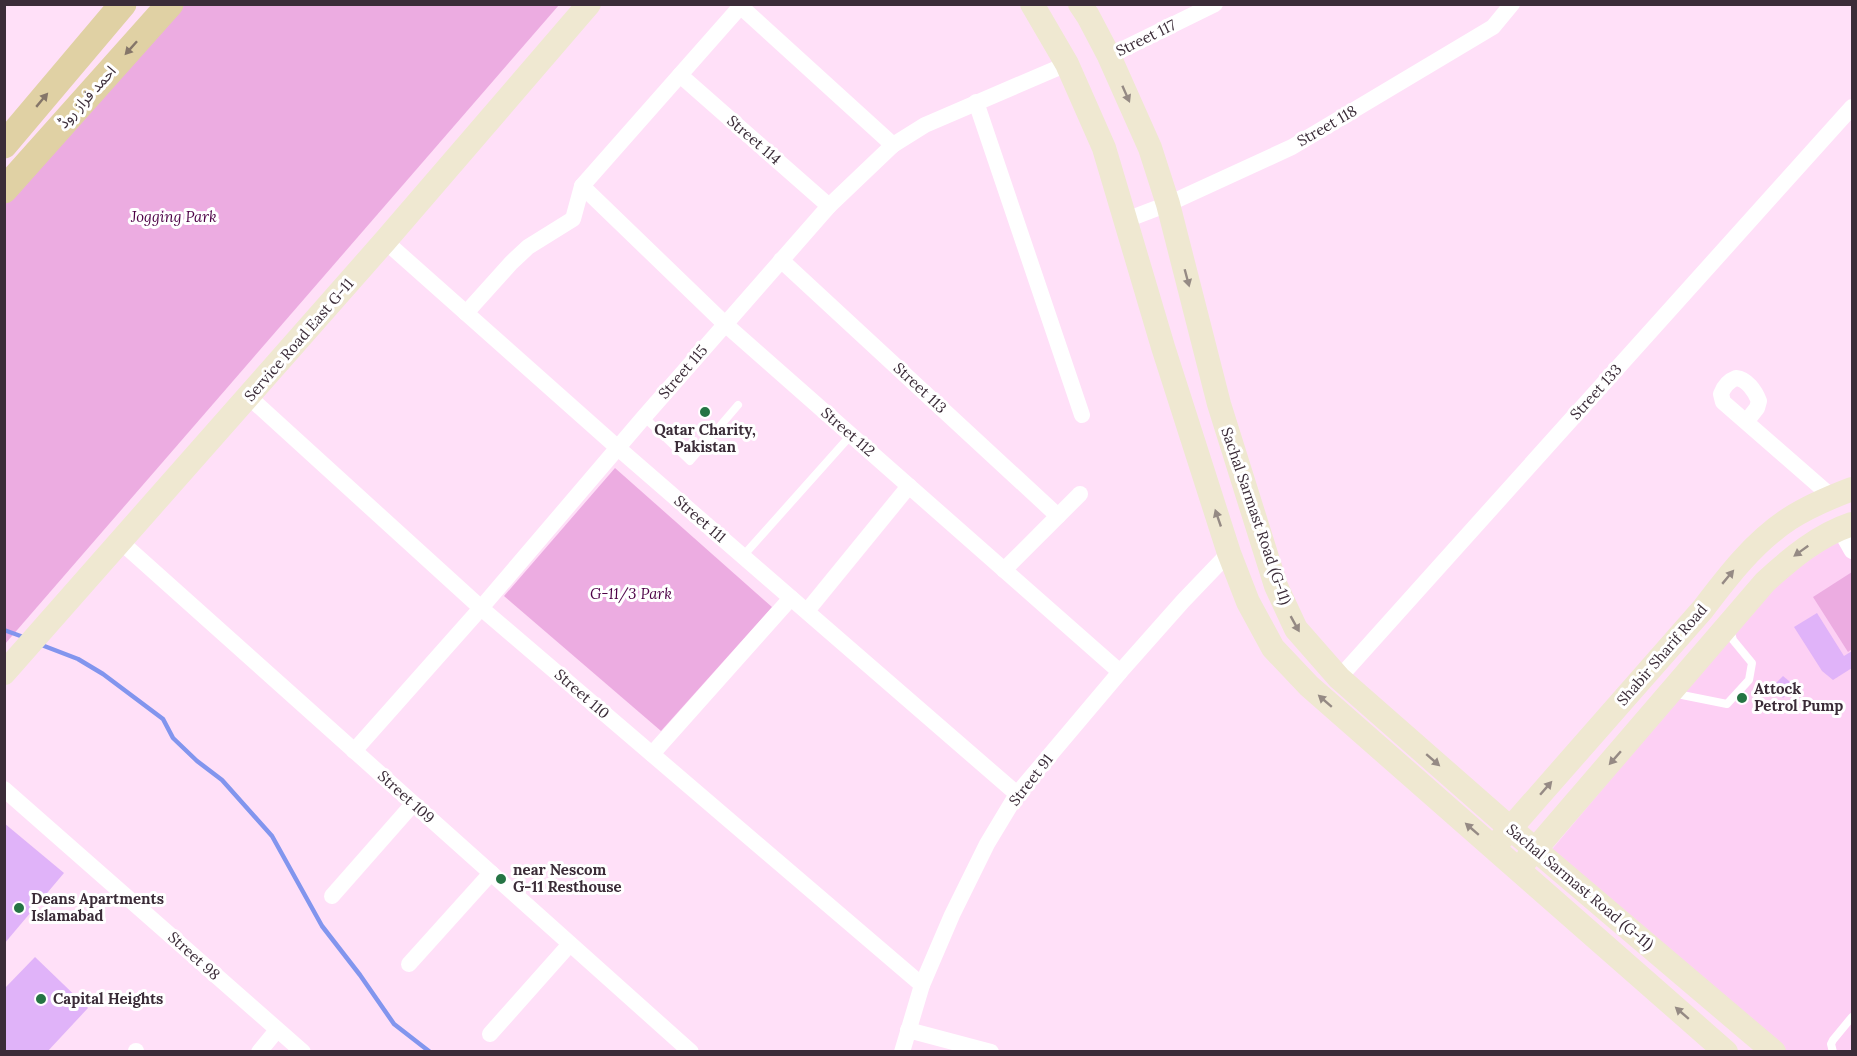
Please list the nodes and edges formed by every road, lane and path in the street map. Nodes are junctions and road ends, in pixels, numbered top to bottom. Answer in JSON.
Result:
{"nodes":[{"id":1,"x":123,"y":4,"type":"edge"},
{"id":2,"x":170,"y":4,"type":"edge"},
{"id":3,"x":589,"y":4,"type":"edge"},
{"id":4,"x":1032,"y":4,"type":"edge"},
{"id":5,"x":1080,"y":4,"type":"edge"},
{"id":6,"x":1215,"y":4,"type":"edge"},
{"id":7,"x":1512,"y":4,"type":"edge"},
{"id":8,"x":739,"y":6,"type":"edge"},
{"id":9,"x":1108,"y":56,"type":"junction"},
{"id":10,"x":1067,"y":64,"type":"junction"},
{"id":11,"x":680,"y":75,"type":"junction"},
{"id":12,"x":976,"y":102,"type":"junction"},
{"id":13,"x":1852,"y":106,"type":"edge"},
{"id":14,"x":4,"y":145,"type":"edge"},
{"id":15,"x":893,"y":145,"type":"junction"},
{"id":16,"x":582,"y":186,"type":"junction"},
{"id":17,"x":4,"y":190,"type":"edge"},
{"id":18,"x":1168,"y":204,"type":"junction"},
{"id":19,"x":829,"y":206,"type":"junction"},
{"id":20,"x":1125,"y":220,"type":"junction"},
{"id":21,"x":385,"y":242,"type":"junction"},
{"id":22,"x":781,"y":260,"type":"junction"},
{"id":23,"x":466,"y":314,"type":"junction"},
{"id":24,"x":725,"y":324,"type":"junction"},
{"id":25,"x":249,"y":397,"type":"junction"},
{"id":26,"x":738,"y":405,"type":"dead end"},
{"id":27,"x":1082,"y":415,"type":"dead end"},
{"id":28,"x":644,"y":417,"type":"junction"},
{"id":29,"x":1746,"y":422,"type":"dead end"},
{"id":30,"x":851,"y":435,"type":"junction"},
{"id":31,"x":618,"y":448,"type":"junction"},
{"id":32,"x":909,"y":486,"type":"junction"},
{"id":33,"x":1842,"y":493,"type":"edge"},
{"id":34,"x":1080,"y":494,"type":"dead end"},
{"id":35,"x":1058,"y":516,"type":"junction"},
{"id":36,"x":1846,"y":526,"type":"edge"},
{"id":37,"x":121,"y":542,"type":"junction"},
{"id":38,"x":1852,"y":551,"type":"edge"},
{"id":39,"x":1229,"y":553,"type":"junction"},
{"id":40,"x":743,"y":556,"type":"junction"},
{"id":41,"x":1004,"y":570,"type":"junction"},
{"id":42,"x":791,"y":598,"type":"junction"},
{"id":43,"x":481,"y":608,"type":"junction"},
{"id":44,"x":1703,"y":609,"type":"junction"},
{"id":45,"x":807,"y":611,"type":"junction"},
{"id":46,"x":1726,"y":626,"type":"junction"},
{"id":47,"x":1119,"y":672,"type":"junction"},
{"id":48,"x":4,"y":673,"type":"edge"},
{"id":49,"x":1339,"y":678,"type":"junction"},
{"id":50,"x":1670,"y":693,"type":"junction"},
{"id":51,"x":1614,"y":710,"type":"junction"},
{"id":52,"x":1638,"y":730,"type":"junction"},
{"id":53,"x":354,"y":751,"type":"junction"},
{"id":54,"x":652,"y":754,"type":"junction"},
{"id":55,"x":4,"y":789,"type":"edge"},
{"id":56,"x":1017,"y":794,"type":"junction"},
{"id":57,"x":413,"y":804,"type":"junction"},
{"id":58,"x":1510,"y":828,"type":"junction"},
{"id":59,"x":1493,"y":848,"type":"junction"},
{"id":60,"x":1536,"y":849,"type":"junction"},
{"id":61,"x":1518,"y":869,"type":"junction"},
{"id":62,"x":491,"y":873,"type":"junction"},
{"id":63,"x":332,"y":896,"type":"dead end"},
{"id":64,"x":570,"y":944,"type":"junction"},
{"id":65,"x":409,"y":964,"type":"dead end"},
{"id":66,"x":922,"y":985,"type":"junction"},
{"id":67,"x":1852,"y":1017,"type":"edge"},
{"id":68,"x":277,"y":1030,"type":"junction"},
{"id":69,"x":908,"y":1030,"type":"junction"},
{"id":70,"x":490,"y":1034,"type":"dead end"},
{"id":71,"x":259,"y":1052,"type":"edge"},
{"id":72,"x":303,"y":1052,"type":"edge"},
{"id":73,"x":691,"y":1052,"type":"edge"},
{"id":74,"x":902,"y":1052,"type":"edge"},
{"id":75,"x":991,"y":1052,"type":"edge"},
{"id":76,"x":1726,"y":1052,"type":"edge"},
{"id":77,"x":1774,"y":1052,"type":"edge"},
{"id":78,"x":1833,"y":1052,"type":"edge"}],
"edges":[{"from":14,"to":1,"type":"main road","name":"احمد فراز روڈ","one_way":true},
{"from":2,"to":17,"type":"main road","name":"احمد فراز روڈ","one_way":true},
{"from":3,"to":21,"type":"main road","name":"Service Road East G-11"},
{"from":4,"to":10,"type":"main road","name":"Sachal Sarmast Road (G-11)"},
{"from":5,"to":9,"type":"main road","name":"Sachal Sarmast Road (G-11)"},
{"from":6,"to":9,"type":"street","name":"Street 117"},
{"from":7,"to":18,"type":"street","name":"Street 118"},
{"from":8,"to":11,"type":"street"},
{"from":8,"to":15,"type":"street"},
{"from":9,"to":18,"type":"main road","name":"Sachal Sarmast Road (G-11)","one_way":true},
{"from":10,"to":12,"type":"street","name":"Street 115"},
{"from":10,"to":20,"type":"main road","name":"Sachal Sarmast Road (G-11)"},
{"from":11,"to":16,"type":"street"},
{"from":11,"to":19,"type":"street","name":"Street 114"},
{"from":12,"to":15,"type":"street","name":"Street 115"},
{"from":12,"to":27,"type":"street"},
{"from":13,"to":49,"type":"street","name":"Street 133"},
{"from":15,"to":19,"type":"street","name":"Street 115"},
{"from":16,"to":23,"type":"street"},
{"from":16,"to":24,"type":"street","name":"Street 112"},
{"from":18,"to":20,"type":"street","name":"Street 118"},
{"from":18,"to":49,"type":"main road","name":"Sachal Sarmast Road (G-11)","one_way":true},
{"from":19,"to":22,"type":"street","name":"Street 115"},
{"from":39,"to":20,"type":"main road","name":"Sachal Sarmast Road (G-11)","one_way":true},
{"from":21,"to":23,"type":"street","name":"Street 111"},
{"from":21,"to":25,"type":"main road","name":"Service Road East G-11"},
{"from":22,"to":24,"type":"street","name":"Street 115"},
{"from":22,"to":35,"type":"street","name":"Street 113"},
{"from":23,"to":31,"type":"street","name":"Street 111"},
{"from":24,"to":28,"type":"street","name":"Street 115"},
{"from":24,"to":30,"type":"street","name":"Street 112"},
{"from":25,"to":37,"type":"main road","name":"Service Road East G-11"},
{"from":25,"to":43,"type":"street","name":"Street 110"},
{"from":26,"to":28,"type":"lane"},
{"from":28,"to":31,"type":"street","name":"Street 115"},
{"from":29,"to":33,"type":"street"},
{"from":30,"to":32,"type":"street","name":"Street 112"},
{"from":30,"to":40,"type":"lane"},
{"from":31,"to":40,"type":"street","name":"Street 111"},
{"from":31,"to":43,"type":"street","name":"Street 115"},
{"from":32,"to":41,"type":"street","name":"Street 112"},
{"from":32,"to":45,"type":"street"},
{"from":44,"to":33,"type":"main road","name":"Shabir Sharif Road","one_way":true},
{"from":34,"to":35,"type":"street"},
{"from":35,"to":41,"type":"street"},
{"from":36,"to":38,"type":"street"},
{"from":36,"to":46,"type":"main road","name":"Shabir Sharif Road","one_way":true},
{"from":37,"to":48,"type":"main road","name":"Service Road East G-11"},
{"from":37,"to":53,"type":"street","name":"Street 109"},
{"from":39,"to":47,"type":"street","name":"Street 91"},
{"from":59,"to":39,"type":"main road","name":"Sachal Sarmast Road (G-11)","one_way":true},
{"from":40,"to":42,"type":"street","name":"Street 111"},
{"from":41,"to":47,"type":"street","name":"Street 112"},
{"from":42,"to":45,"type":"street","name":"Street 111"},
{"from":42,"to":54,"type":"street"},
{"from":43,"to":53,"type":"street","name":"Street 115"},
{"from":43,"to":54,"type":"street","name":"Street 110"},
{"from":44,"to":46,"type":"main road"},
{"from":44,"to":51,"type":"main road","name":"Shabir Sharif Road"},
{"from":45,"to":56,"type":"street","name":"Street 111"},
{"from":46,"to":50,"type":"main road","name":"Shabir Sharif Road"},
{"from":46,"to":50,"type":"lane"},
{"from":47,"to":56,"type":"street","name":"Street 91"},
{"from":49,"to":58,"type":"main road","name":"Sachal Sarmast Road (G-11)","one_way":true},
{"from":50,"to":52,"type":"main road","name":"Shabir Sharif Road"},
{"from":51,"to":52,"type":"main road"},
{"from":58,"to":51,"type":"main road","name":"Shabir Sharif Road","one_way":true},
{"from":52,"to":60,"type":"main road","name":"Shabir Sharif Road","one_way":true},
{"from":53,"to":57,"type":"street","name":"Street 109"},
{"from":54,"to":66,"type":"street","name":"Street 110"},
{"from":55,"to":68,"type":"street","name":"Street 98"},
{"from":56,"to":66,"type":"street","name":"Street 91"},
{"from":57,"to":62,"type":"street","name":"Street 109"},
{"from":57,"to":63,"type":"street"},
{"from":58,"to":59,"type":"main road","name":"Shabir Sharif Road"},
{"from":58,"to":60,"type":"main road","name":"Sachal Sarmast Road (G-11)"},
{"from":59,"to":61,"type":"main road","name":"Sachal Sarmast Road (G-11)"},
{"from":60,"to":61,"type":"main road","name":"Shabir Sharif Road"},
{"from":60,"to":77,"type":"main road","name":"Sachal Sarmast Road (G-11)"},
{"from":76,"to":61,"type":"main road","name":"Sachal Sarmast Road (G-11)","one_way":true},
{"from":62,"to":64,"type":"street","name":"Street 109"},
{"from":62,"to":65,"type":"street"},
{"from":64,"to":70,"type":"street"},
{"from":64,"to":73,"type":"street","name":"Street 109"},
{"from":66,"to":69,"type":"street","name":"Street 91"},
{"from":67,"to":78,"type":"lane"},
{"from":68,"to":71,"type":"street"},
{"from":68,"to":72,"type":"street","name":"Street 98"},
{"from":69,"to":74,"type":"street","name":"Street 91"},
{"from":69,"to":75,"type":"street"}]}
